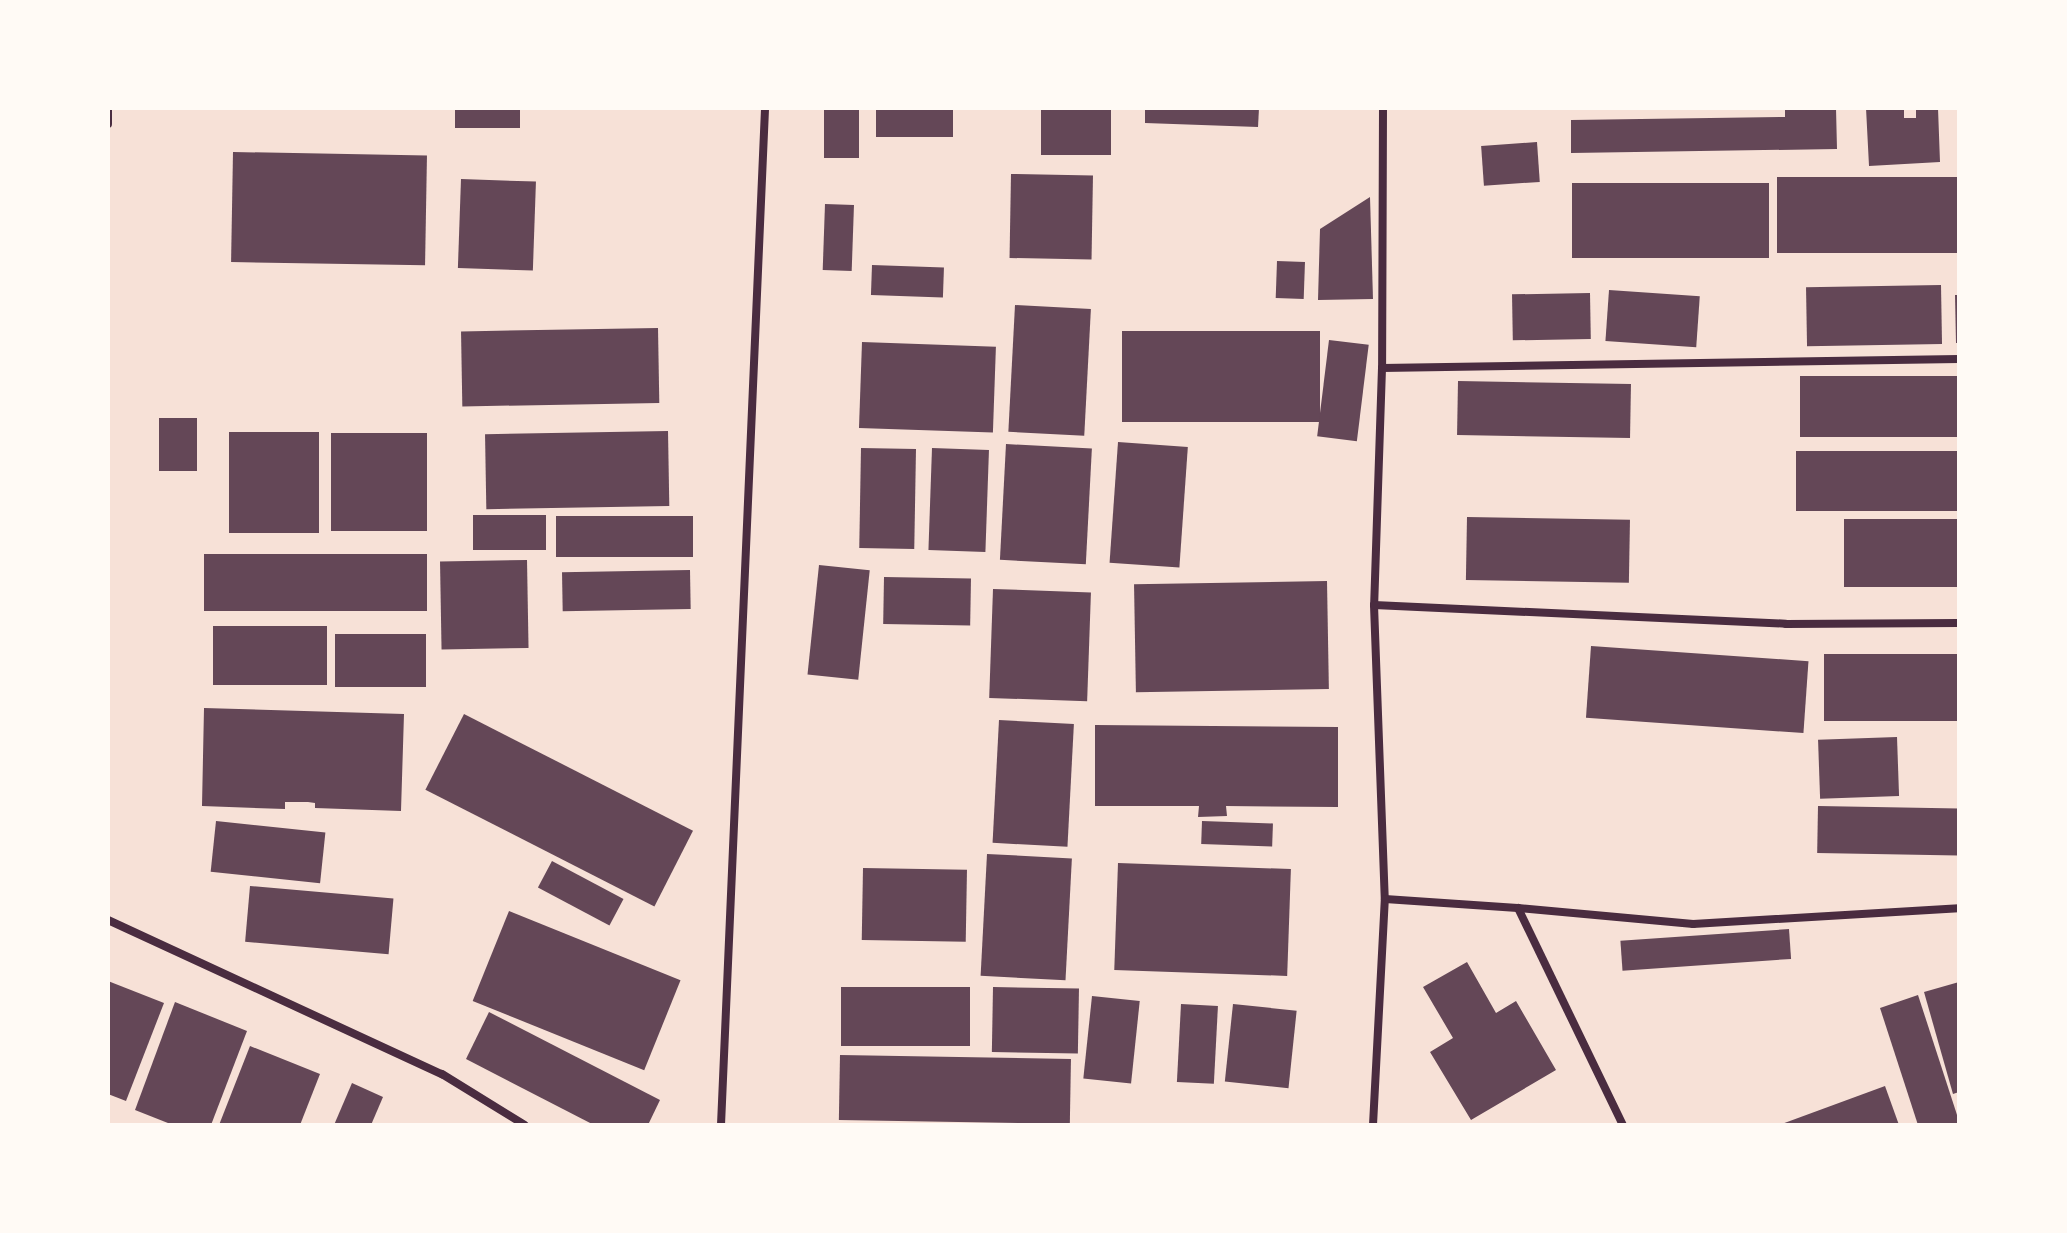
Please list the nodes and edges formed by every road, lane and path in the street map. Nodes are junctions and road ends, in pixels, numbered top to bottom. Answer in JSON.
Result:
{"nodes":[{"id":1,"x":108,"y":108,"type":"edge"},
{"id":2,"x":765,"y":108,"type":"edge"},
{"id":3,"x":1383,"y":108,"type":"edge"},
{"id":4,"x":108,"y":124,"type":"edge"},
{"id":5,"x":1959,"y":359,"type":"edge"},
{"id":6,"x":1382,"y":368,"type":"junction"},
{"id":7,"x":1374,"y":605,"type":"junction"},
{"id":8,"x":1959,"y":623,"type":"edge"},
{"id":9,"x":1385,"y":899,"type":"junction"},
{"id":10,"x":1518,"y":908,"type":"junction"},
{"id":11,"x":1959,"y":908,"type":"edge"},
{"id":12,"x":108,"y":920,"type":"edge"},
{"id":13,"x":525,"y":1125,"type":"edge"},
{"id":14,"x":721,"y":1125,"type":"edge"},
{"id":15,"x":1373,"y":1125,"type":"edge"},
{"id":16,"x":1623,"y":1125,"type":"edge"}],
"edges":[{"from":1,"to":4,"type":"street"},
{"from":2,"to":14,"type":"street"},
{"from":3,"to":6,"type":"street"},
{"from":5,"to":6,"type":"street"},
{"from":6,"to":7,"type":"street"},
{"from":7,"to":8,"type":"street"},
{"from":7,"to":9,"type":"street"},
{"from":9,"to":10,"type":"street"},
{"from":9,"to":15,"type":"street"},
{"from":10,"to":11,"type":"street"},
{"from":10,"to":16,"type":"street"},
{"from":12,"to":13,"type":"street"}]}
